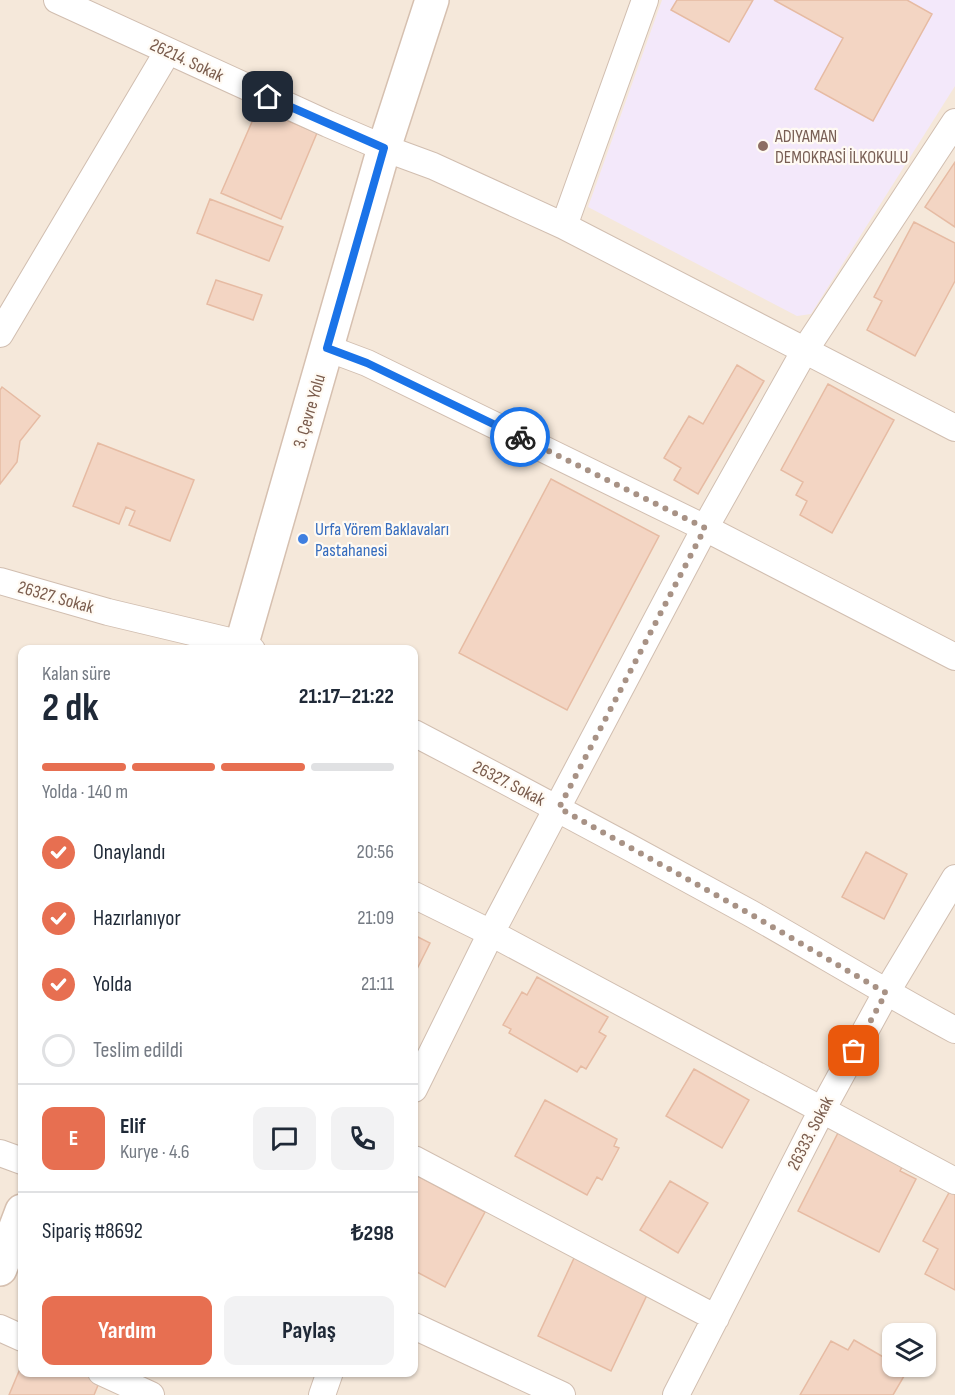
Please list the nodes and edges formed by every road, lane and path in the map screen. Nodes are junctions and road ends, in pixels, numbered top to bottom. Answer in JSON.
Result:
{"nodes":[{"id":1,"x":57,"y":0,"type":"edge"},
{"id":2,"x":432,"y":0,"type":"edge"},
{"id":3,"x":645,"y":0,"type":"edge"},
{"id":4,"x":168,"y":51,"type":"junction"},
{"id":5,"x":955,"y":122,"type":"edge"},
{"id":6,"x":384,"y":148,"type":"junction"},
{"id":7,"x":564,"y":226,"type":"junction"},
{"id":8,"x":0,"y":334,"type":"edge"},
{"id":9,"x":327,"y":348,"type":"junction"},
{"id":10,"x":806,"y":350,"type":"junction"},
{"id":11,"x":955,"y":428,"type":"edge"},
{"id":12,"x":705,"y":528,"type":"junction"},
{"id":13,"x":0,"y":581,"type":"edge"},
{"id":14,"x":233,"y":645,"type":"edge"},
{"id":15,"x":245,"y":645,"type":"edge"},
{"id":16,"x":955,"y":657,"type":"edge"},
{"id":17,"x":418,"y":735,"type":"edge"},
{"id":18,"x":559,"y":808,"type":"junction"},
{"id":19,"x":955,"y":878,"type":"edge"},
{"id":20,"x":418,"y":897,"type":"edge"},
{"id":21,"x":491,"y":933,"type":"junction"},
{"id":22,"x":886,"y":993,"type":"junction"},
{"id":23,"x":955,"y":1030,"type":"edge"},
{"id":24,"x":418,"y":1081,"type":"edge"},
{"id":25,"x":822,"y":1110,"type":"junction"},
{"id":26,"x":0,"y":1153,"type":"edge"},
{"id":27,"x":18,"y":1160,"type":"edge"},
{"id":28,"x":418,"y":1162,"type":"edge"},
{"id":29,"x":955,"y":1181,"type":"edge"},
{"id":30,"x":18,"y":1222,"type":"edge"},
{"id":31,"x":0,"y":1269,"type":"edge"},
{"id":32,"x":716,"y":1318,"type":"junction"},
{"id":33,"x":0,"y":1328,"type":"edge"},
{"id":34,"x":418,"y":1328,"type":"edge"},
{"id":35,"x":18,"y":1336,"type":"edge"},
{"id":36,"x":112,"y":1377,"type":"edge"},
{"id":37,"x":328,"y":1377,"type":"edge"},
{"id":38,"x":151,"y":1395,"type":"edge"},
{"id":39,"x":322,"y":1395,"type":"edge"},
{"id":40,"x":562,"y":1395,"type":"edge"},
{"id":41,"x":676,"y":1395,"type":"edge"}],
"edges":[{"from":1,"to":4,"type":"street","name":"26214. Sokak"},
{"from":2,"to":6,"type":"main road","name":"3. Çevre Yolu"},
{"from":3,"to":7,"type":"street"},
{"from":4,"to":6,"type":"street","name":"26214. Sokak"},
{"from":4,"to":8,"type":"street"},
{"from":5,"to":10,"type":"street"},
{"from":6,"to":7,"type":"street","name":"26214. Sokak"},
{"from":6,"to":9,"type":"main road","name":"3. Çevre Yolu"},
{"from":7,"to":10,"type":"street","name":"26214. Sokak"},
{"from":9,"to":12,"type":"street"},
{"from":9,"to":15,"type":"main road","name":"3. Çevre Yolu"},
{"from":10,"to":11,"type":"street","name":"26214. Sokak"},
{"from":10,"to":12,"type":"street"},
{"from":12,"to":16,"type":"street"},
{"from":12,"to":18,"type":"street"},
{"from":13,"to":14,"type":"street","name":"26327. Sokak"},
{"from":17,"to":18,"type":"street","name":"26327. Sokak"},
{"from":18,"to":21,"type":"street"},
{"from":18,"to":22,"type":"street","name":"26327. Sokak"},
{"from":19,"to":22,"type":"street","name":"26333. Sokak"},
{"from":20,"to":21,"type":"street"},
{"from":21,"to":24,"type":"street"},
{"from":21,"to":25,"type":"street"},
{"from":22,"to":23,"type":"street","name":"26327. Sokak"},
{"from":22,"to":25,"type":"street","name":"26333. Sokak"},
{"from":25,"to":29,"type":"street"},
{"from":25,"to":32,"type":"street","name":"26333. Sokak"},
{"from":26,"to":27,"type":"street"},
{"from":28,"to":32,"type":"street"},
{"from":30,"to":31,"type":"main road"},
{"from":32,"to":41,"type":"street","name":"26333. Sokak"},
{"from":33,"to":35,"type":"street"},
{"from":34,"to":40,"type":"street"},
{"from":36,"to":38,"type":"street"},
{"from":37,"to":39,"type":"street"}]}
